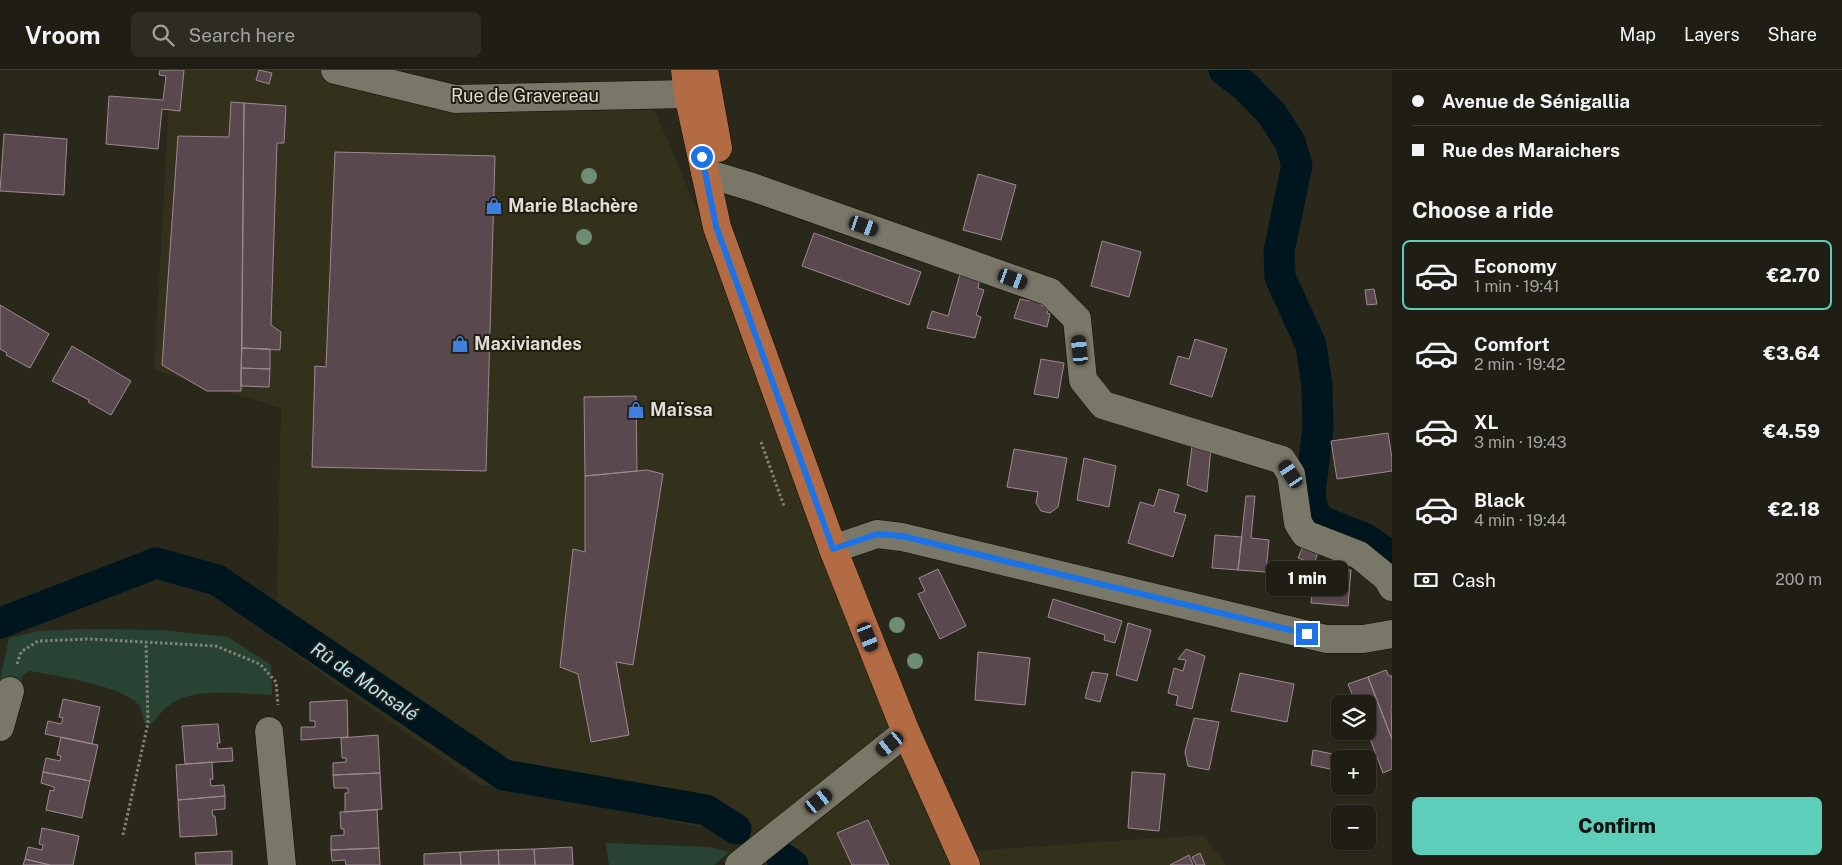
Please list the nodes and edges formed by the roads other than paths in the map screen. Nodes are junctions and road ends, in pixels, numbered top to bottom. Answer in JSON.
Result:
{"nodes":[{"id":1,"x":335,"y":70,"type":"edge"},
{"id":2,"x":704,"y":70,"type":"edge"},
{"id":3,"x":687,"y":82,"type":"edge"},
{"id":4,"x":711,"y":175,"type":"junction"},
{"id":5,"x":833,"y":549,"type":"junction"},
{"id":6,"x":1392,"y":587,"type":"edge"},
{"id":7,"x":1392,"y":634,"type":"edge"},
{"id":8,"x":10,"y":691,"type":"road end"},
{"id":9,"x":0,"y":728,"type":"edge"},
{"id":10,"x":269,"y":731,"type":"road end"},
{"id":11,"x":906,"y":732,"type":"junction"},
{"id":12,"x":752,"y":860,"type":"edge"},
{"id":13,"x":282,"y":865,"type":"edge"},
{"id":14,"x":966,"y":865,"type":"edge"}],
"edges":[{"from":1,"to":3,"type":"street","name":"Rue de Gravereau"},
{"from":2,"to":4,"type":"main road"},
{"from":3,"to":4,"type":"main road"},
{"from":4,"to":5,"type":"main road"},
{"from":4,"to":6,"type":"street"},
{"from":5,"to":7,"type":"street"},
{"from":5,"to":11,"type":"main road"},
{"from":8,"to":9,"type":"street"},
{"from":10,"to":13,"type":"street"},
{"from":11,"to":12,"type":"street"},
{"from":11,"to":14,"type":"main road"}]}
